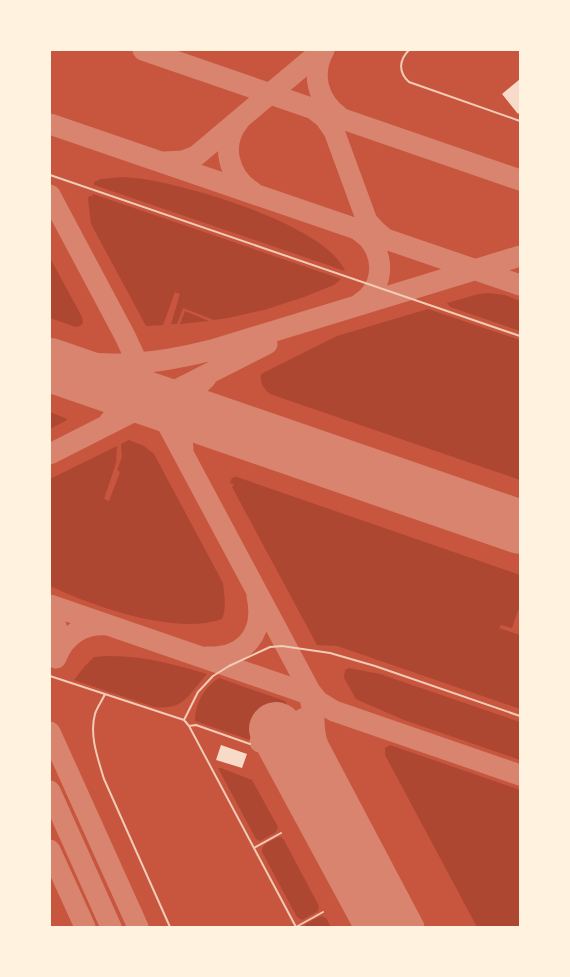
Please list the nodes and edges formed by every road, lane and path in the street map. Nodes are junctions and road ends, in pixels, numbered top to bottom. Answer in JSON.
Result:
{"nodes":[{"id":1,"x":409,"y":50,"type":"edge"},
{"id":2,"x":520,"y":121,"type":"edge"},
{"id":3,"x":50,"y":174,"type":"edge"},
{"id":4,"x":520,"y":336,"type":"edge"},
{"id":5,"x":50,"y":676,"type":"edge"},
{"id":6,"x":105,"y":694,"type":"junction"},
{"id":7,"x":520,"y":716,"type":"edge"},
{"id":8,"x":184,"y":720,"type":"junction"},
{"id":9,"x":189,"y":726,"type":"junction"},
{"id":10,"x":250,"y":744,"type":"dead end"},
{"id":11,"x":281,"y":833,"type":"dead end"},
{"id":12,"x":254,"y":848,"type":"junction"},
{"id":13,"x":323,"y":912,"type":"dead end"},
{"id":14,"x":170,"y":927,"type":"edge"},
{"id":15,"x":296,"y":927,"type":"edge"}],
"edges":[{"from":1,"to":2,"type":"lane"},
{"from":3,"to":4,"type":"lane"},
{"from":5,"to":6,"type":"lane"},
{"from":6,"to":8,"type":"lane"},
{"from":6,"to":14,"type":"lane"},
{"from":7,"to":8,"type":"lane"},
{"from":8,"to":9,"type":"lane"},
{"from":9,"to":10,"type":"lane"},
{"from":9,"to":12,"type":"lane"},
{"from":11,"to":12,"type":"lane"},
{"from":12,"to":15,"type":"lane"},
{"from":13,"to":15,"type":"lane"}]}
